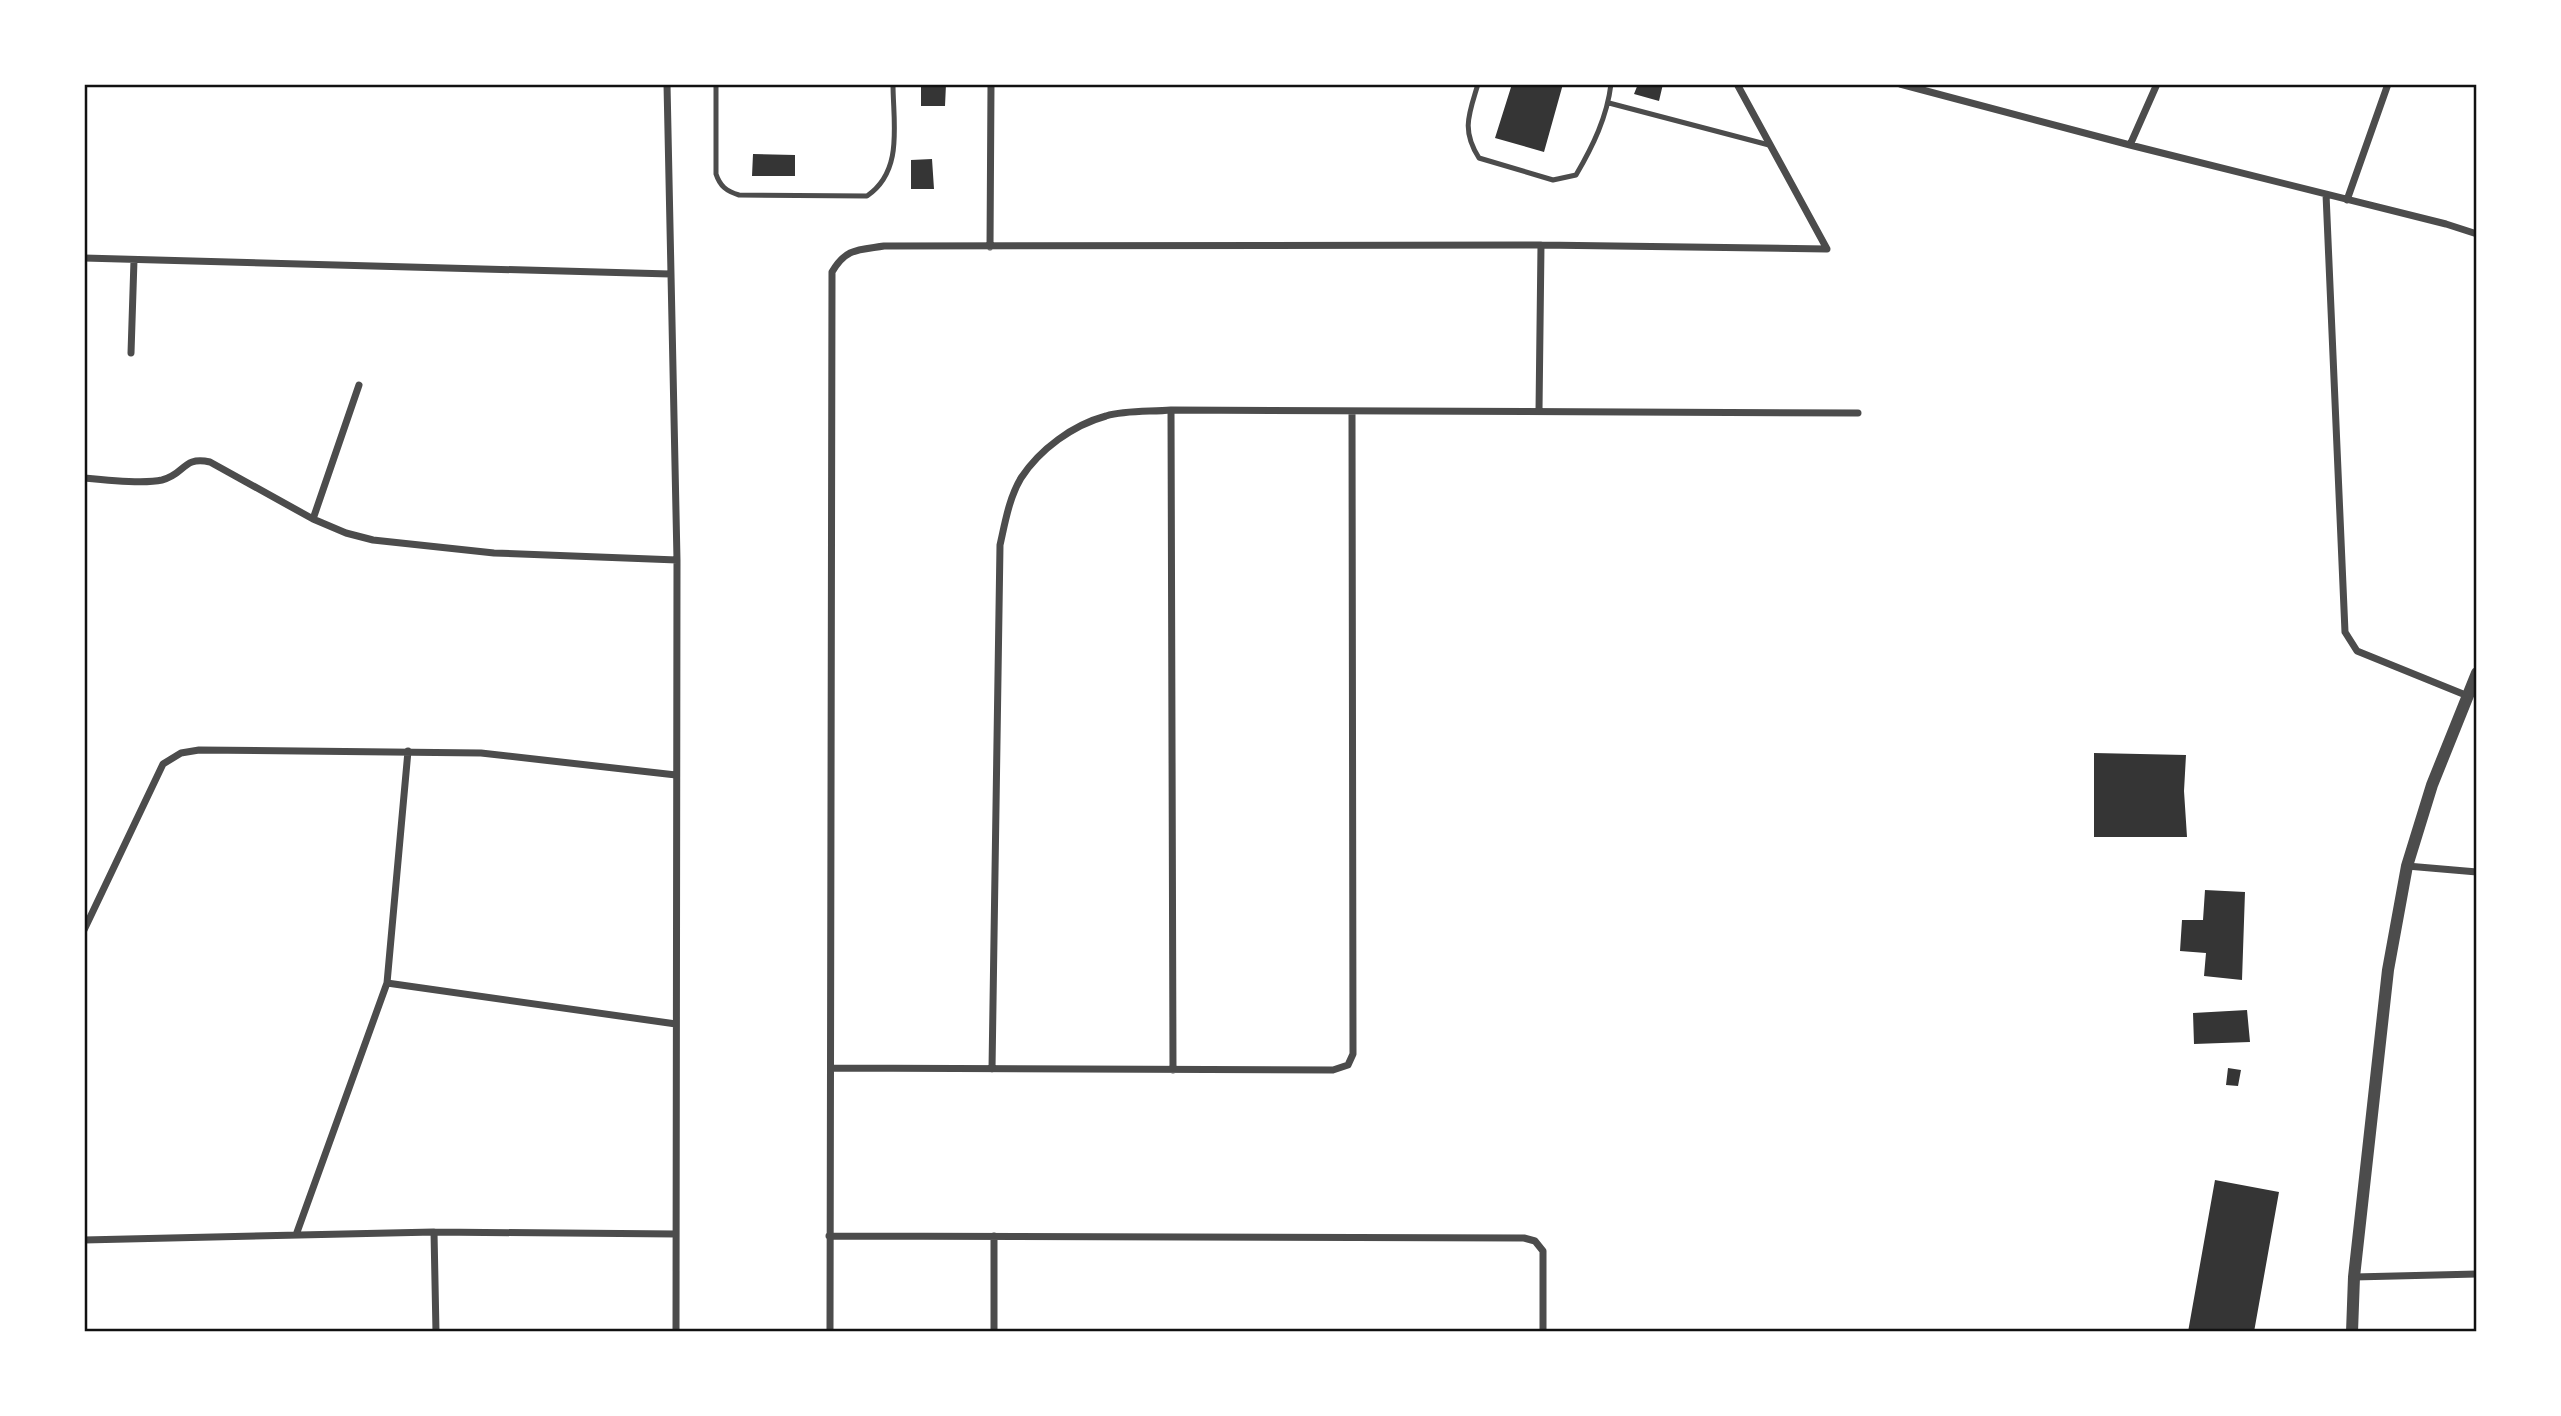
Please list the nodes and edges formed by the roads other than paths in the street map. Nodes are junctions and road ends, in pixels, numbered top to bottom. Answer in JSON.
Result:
{"nodes":[{"id":1,"x":667,"y":84,"type":"edge"},
{"id":2,"x":716,"y":84,"type":"edge"},
{"id":3,"x":893,"y":84,"type":"edge"},
{"id":4,"x":991,"y":84,"type":"edge"},
{"id":5,"x":1478,"y":84,"type":"edge"},
{"id":6,"x":1611,"y":84,"type":"edge"},
{"id":7,"x":1737,"y":84,"type":"edge"},
{"id":8,"x":1900,"y":84,"type":"edge"},
{"id":9,"x":2157,"y":84,"type":"edge"},
{"id":10,"x":2388,"y":84,"type":"edge"},
{"id":11,"x":1609,"y":103,"type":"junction"},
{"id":12,"x":1769,"y":145,"type":"junction"},
{"id":13,"x":2130,"y":145,"type":"junction"},
{"id":14,"x":2326,"y":194,"type":"junction"},
{"id":15,"x":2347,"y":200,"type":"junction"},
{"id":16,"x":2477,"y":234,"type":"edge"},
{"id":17,"x":1541,"y":245,"type":"junction"},
{"id":18,"x":990,"y":247,"type":"junction"},
{"id":19,"x":84,"y":258,"type":"edge"},
{"id":20,"x":134,"y":260,"type":"junction"},
{"id":21,"x":670,"y":274,"type":"junction"},
{"id":22,"x":131,"y":353,"type":"dead end"},
{"id":23,"x":359,"y":385,"type":"dead end"},
{"id":24,"x":1171,"y":410,"type":"junction"},
{"id":25,"x":1352,"y":411,"type":"junction"},
{"id":26,"x":1539,"y":411,"type":"junction"},
{"id":27,"x":1858,"y":413,"type":"dead end"},
{"id":28,"x":84,"y":478,"type":"edge"},
{"id":29,"x":313,"y":519,"type":"junction"},
{"id":30,"x":677,"y":560,"type":"junction"},
{"id":31,"x":2477,"y":673,"type":"edge"},
{"id":32,"x":2468,"y":696,"type":"junction"},
{"id":33,"x":408,"y":751,"type":"junction"},
{"id":34,"x":676,"y":775,"type":"junction"},
{"id":35,"x":2407,"y":866,"type":"junction"},
{"id":36,"x":2477,"y":872,"type":"edge"},
{"id":37,"x":84,"y":930,"type":"edge"},
{"id":38,"x":387,"y":983,"type":"junction"},
{"id":39,"x":676,"y":1024,"type":"junction"},
{"id":40,"x":831,"y":1068,"type":"junction"},
{"id":41,"x":992,"y":1069,"type":"junction"},
{"id":42,"x":1173,"y":1070,"type":"junction"},
{"id":43,"x":434,"y":1232,"type":"junction"},
{"id":44,"x":676,"y":1234,"type":"junction"},
{"id":45,"x":296,"y":1235,"type":"junction"},
{"id":46,"x":829,"y":1236,"type":"junction"},
{"id":47,"x":994,"y":1236,"type":"junction"},
{"id":48,"x":84,"y":1240,"type":"edge"},
{"id":49,"x":2477,"y":1274,"type":"edge"},
{"id":50,"x":2354,"y":1277,"type":"junction"},
{"id":51,"x":436,"y":1332,"type":"edge"},
{"id":52,"x":676,"y":1332,"type":"edge"},
{"id":53,"x":830,"y":1332,"type":"edge"},
{"id":54,"x":994,"y":1332,"type":"edge"},
{"id":55,"x":1543,"y":1332,"type":"edge"},
{"id":56,"x":2352,"y":1332,"type":"edge"}],
"edges":[{"from":1,"to":21,"type":"street"},
{"from":2,"to":3,"type":"lane"},
{"from":4,"to":18,"type":"street"},
{"from":5,"to":11,"type":"lane"},
{"from":6,"to":11,"type":"lane"},
{"from":7,"to":12,"type":"street"},
{"from":8,"to":13,"type":"street"},
{"from":9,"to":13,"type":"street"},
{"from":10,"to":15,"type":"street"},
{"from":11,"to":12,"type":"lane"},
{"from":12,"to":17,"type":"street"},
{"from":13,"to":14,"type":"street"},
{"from":14,"to":15,"type":"street"},
{"from":14,"to":32,"type":"street"},
{"from":15,"to":16,"type":"street"},
{"from":17,"to":18,"type":"street"},
{"from":17,"to":26,"type":"street"},
{"from":18,"to":40,"type":"street"},
{"from":19,"to":20,"type":"street"},
{"from":20,"to":21,"type":"street"},
{"from":20,"to":22,"type":"street"},
{"from":21,"to":30,"type":"street"},
{"from":23,"to":29,"type":"street"},
{"from":24,"to":25,"type":"street"},
{"from":24,"to":41,"type":"street"},
{"from":24,"to":42,"type":"street"},
{"from":25,"to":26,"type":"street"},
{"from":25,"to":42,"type":"street"},
{"from":26,"to":27,"type":"street"},
{"from":28,"to":29,"type":"street"},
{"from":29,"to":30,"type":"street"},
{"from":30,"to":34,"type":"street"},
{"from":31,"to":32,"type":"street"},
{"from":32,"to":35,"type":"street"},
{"from":33,"to":34,"type":"street"},
{"from":33,"to":37,"type":"street"},
{"from":33,"to":38,"type":"street"},
{"from":34,"to":39,"type":"street"},
{"from":35,"to":36,"type":"street"},
{"from":35,"to":50,"type":"street"},
{"from":38,"to":39,"type":"street"},
{"from":38,"to":45,"type":"street"},
{"from":39,"to":44,"type":"street"},
{"from":40,"to":41,"type":"street"},
{"from":40,"to":46,"type":"street"},
{"from":41,"to":42,"type":"street"},
{"from":43,"to":44,"type":"street"},
{"from":43,"to":45,"type":"street"},
{"from":43,"to":51,"type":"street"},
{"from":44,"to":52,"type":"street"},
{"from":45,"to":48,"type":"street"},
{"from":46,"to":47,"type":"street"},
{"from":46,"to":53,"type":"street"},
{"from":47,"to":54,"type":"street"},
{"from":47,"to":55,"type":"street"},
{"from":49,"to":50,"type":"street"},
{"from":50,"to":56,"type":"street"}]}
